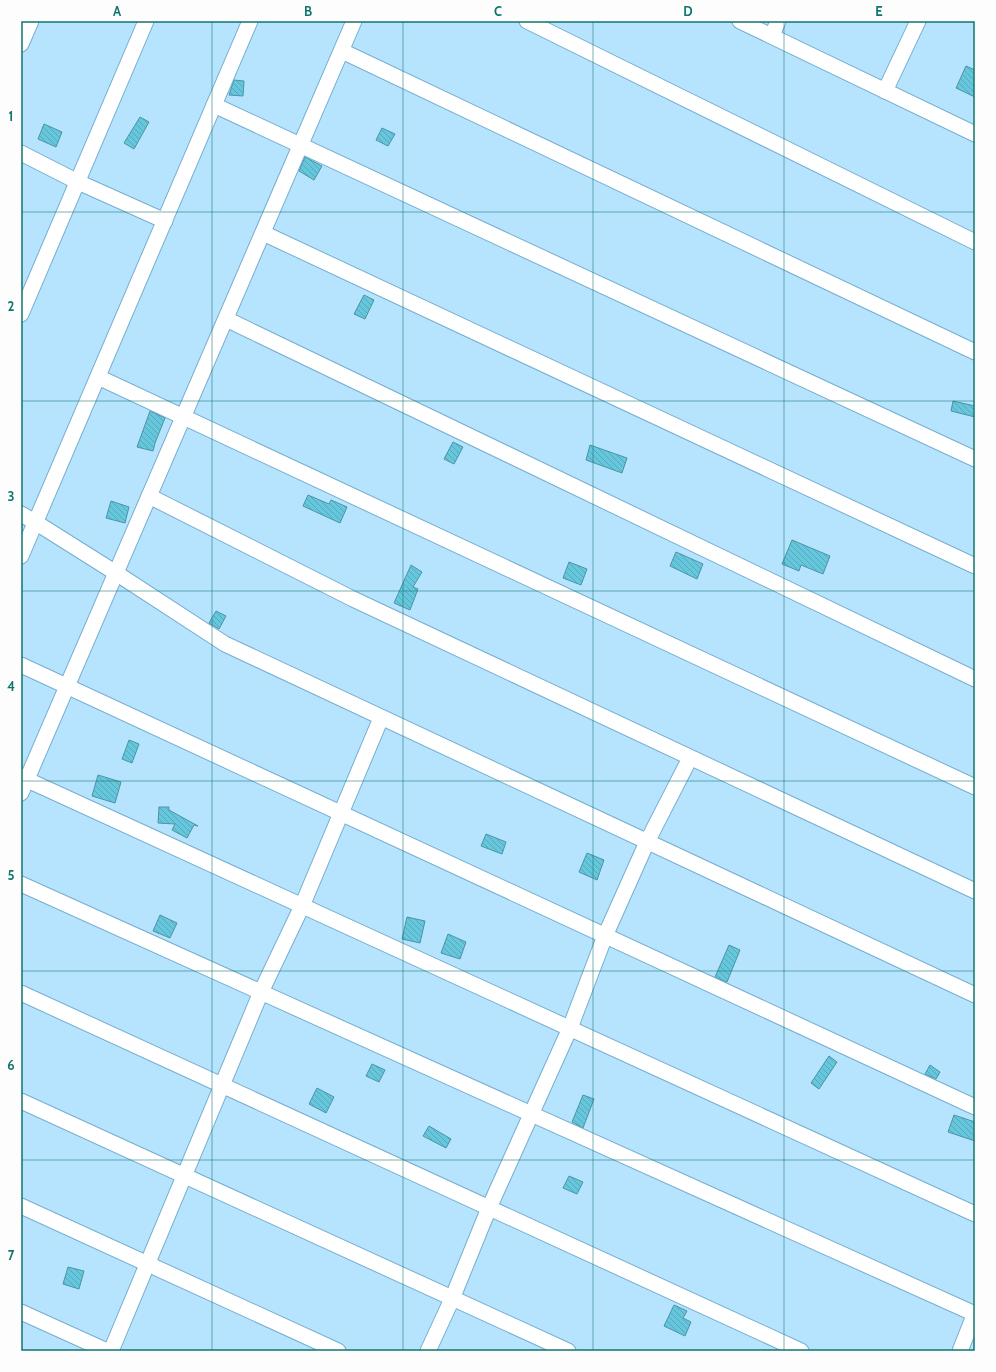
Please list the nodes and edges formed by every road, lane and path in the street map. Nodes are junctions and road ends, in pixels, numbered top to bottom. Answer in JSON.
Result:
{"nodes":[{"id":1,"x":31,"y":21,"type":"edge"},
{"id":2,"x":146,"y":21,"type":"edge"},
{"id":3,"x":250,"y":21,"type":"edge"},
{"id":4,"x":354,"y":21,"type":"edge"},
{"id":5,"x":527,"y":21,"type":"edge"},
{"id":6,"x":740,"y":21,"type":"edge"},
{"id":7,"x":778,"y":21,"type":"edge"},
{"id":8,"x":918,"y":21,"type":"edge"},
{"id":9,"x":772,"y":36,"type":"junction"},
{"id":10,"x":21,"y":44,"type":"edge"},
{"id":11,"x":342,"y":51,"type":"junction"},
{"id":12,"x":885,"y":91,"type":"junction"},
{"id":13,"x":214,"y":105,"type":"junction"},
{"id":14,"x":975,"y":134,"type":"edge"},
{"id":15,"x":300,"y":145,"type":"junction"},
{"id":16,"x":21,"y":153,"type":"edge"},
{"id":17,"x":78,"y":182,"type":"junction"},
{"id":18,"x":165,"y":221,"type":"junction"},
{"id":19,"x":263,"y":233,"type":"junction"},
{"id":20,"x":975,"y":242,"type":"edge"},
{"id":21,"x":21,"y":314,"type":"edge"},
{"id":22,"x":226,"y":319,"type":"junction"},
{"id":23,"x":975,"y":352,"type":"edge"},
{"id":24,"x":98,"y":377,"type":"junction"},
{"id":25,"x":183,"y":417,"type":"junction"},
{"id":26,"x":975,"y":459,"type":"edge"},
{"id":27,"x":149,"y":496,"type":"junction"},
{"id":28,"x":21,"y":514,"type":"edge"},
{"id":29,"x":36,"y":522,"type":"junction"},
{"id":30,"x":21,"y":556,"type":"edge"},
{"id":31,"x":975,"y":566,"type":"edge"},
{"id":32,"x":116,"y":573,"type":"junction"},
{"id":33,"x":21,"y":665,"type":"edge"},
{"id":34,"x":975,"y":679,"type":"edge"},
{"id":35,"x":67,"y":686,"type":"junction"},
{"id":36,"x":381,"y":718,"type":"junction"},
{"id":37,"x":690,"y":758,"type":"junction"},
{"id":38,"x":23,"y":783,"type":"edge"},
{"id":39,"x":975,"y":787,"type":"edge"},
{"id":40,"x":341,"y":813,"type":"junction"},
{"id":41,"x":647,"y":842,"type":"junction"},
{"id":42,"x":21,"y":884,"type":"edge"},
{"id":43,"x":975,"y":892,"type":"edge"},
{"id":44,"x":302,"y":906,"type":"junction"},
{"id":45,"x":605,"y":936,"type":"junction"},
{"id":46,"x":262,"y":992,"type":"junction"},
{"id":47,"x":21,"y":993,"type":"edge"},
{"id":48,"x":975,"y":995,"type":"edge"},
{"id":49,"x":570,"y":1028,"type":"junction"},
{"id":50,"x":222,"y":1085,"type":"junction"},
{"id":51,"x":21,"y":1101,"type":"edge"},
{"id":52,"x":975,"y":1107,"type":"edge"},
{"id":53,"x":532,"y":1114,"type":"junction"},
{"id":54,"x":185,"y":1175,"type":"junction"},
{"id":55,"x":21,"y":1206,"type":"edge"},
{"id":56,"x":489,"y":1208,"type":"junction"},
{"id":57,"x":975,"y":1214,"type":"edge"},
{"id":58,"x":146,"y":1264,"type":"junction"},
{"id":59,"x":452,"y":1299,"type":"junction"},
{"id":60,"x":21,"y":1312,"type":"edge"},
{"id":61,"x":975,"y":1313,"type":"edge"},
{"id":62,"x":107,"y":1351,"type":"edge"},
{"id":63,"x":111,"y":1351,"type":"edge"},
{"id":64,"x":338,"y":1351,"type":"edge"},
{"id":65,"x":428,"y":1351,"type":"edge"},
{"id":66,"x":568,"y":1351,"type":"edge"},
{"id":67,"x":801,"y":1351,"type":"edge"},
{"id":68,"x":960,"y":1351,"type":"edge"}],
"edges":[{"from":1,"to":10,"type":"street"},
{"from":2,"to":17,"type":"street"},
{"from":3,"to":13,"type":"street"},
{"from":4,"to":11,"type":"street"},
{"from":5,"to":20,"type":"street"},
{"from":6,"to":9,"type":"street"},
{"from":7,"to":9,"type":"street"},
{"from":8,"to":12,"type":"street"},
{"from":9,"to":12,"type":"street"},
{"from":11,"to":15,"type":"street"},
{"from":11,"to":23,"type":"street"},
{"from":12,"to":14,"type":"street"},
{"from":13,"to":15,"type":"street"},
{"from":13,"to":18,"type":"street"},
{"from":15,"to":19,"type":"street"},
{"from":15,"to":26,"type":"street"},
{"from":16,"to":17,"type":"street"},
{"from":17,"to":18,"type":"street"},
{"from":17,"to":21,"type":"street"},
{"from":18,"to":24,"type":"street"},
{"from":19,"to":22,"type":"street"},
{"from":19,"to":31,"type":"street"},
{"from":22,"to":25,"type":"street"},
{"from":22,"to":34,"type":"street"},
{"from":24,"to":25,"type":"street"},
{"from":24,"to":29,"type":"street"},
{"from":25,"to":27,"type":"street"},
{"from":25,"to":39,"type":"street"},
{"from":27,"to":32,"type":"street"},
{"from":27,"to":37,"type":"street"},
{"from":28,"to":29,"type":"street"},
{"from":29,"to":30,"type":"street"},
{"from":29,"to":32,"type":"street"},
{"from":32,"to":35,"type":"street"},
{"from":32,"to":36,"type":"street"},
{"from":33,"to":35,"type":"street"},
{"from":35,"to":38,"type":"street"},
{"from":35,"to":40,"type":"street"},
{"from":36,"to":40,"type":"street"},
{"from":36,"to":41,"type":"street"},
{"from":37,"to":41,"type":"street"},
{"from":37,"to":43,"type":"street"},
{"from":38,"to":44,"type":"street"},
{"from":40,"to":44,"type":"street"},
{"from":40,"to":45,"type":"street"},
{"from":41,"to":45,"type":"street"},
{"from":41,"to":48,"type":"street"},
{"from":42,"to":46,"type":"street"},
{"from":44,"to":46,"type":"street"},
{"from":44,"to":49,"type":"street"},
{"from":45,"to":49,"type":"street"},
{"from":45,"to":52,"type":"street"},
{"from":46,"to":50,"type":"street"},
{"from":46,"to":53,"type":"street"},
{"from":47,"to":50,"type":"street"},
{"from":49,"to":53,"type":"street"},
{"from":49,"to":57,"type":"street"},
{"from":50,"to":54,"type":"street"},
{"from":50,"to":56,"type":"street"},
{"from":51,"to":54,"type":"street"},
{"from":53,"to":56,"type":"street"},
{"from":53,"to":61,"type":"street"},
{"from":54,"to":58,"type":"street"},
{"from":54,"to":59,"type":"street"},
{"from":55,"to":58,"type":"street"},
{"from":56,"to":59,"type":"street"},
{"from":56,"to":67,"type":"street"},
{"from":58,"to":63,"type":"street"},
{"from":58,"to":64,"type":"street"},
{"from":59,"to":65,"type":"street"},
{"from":59,"to":66,"type":"street"},
{"from":60,"to":62,"type":"street"},
{"from":61,"to":68,"type":"street"}]}
